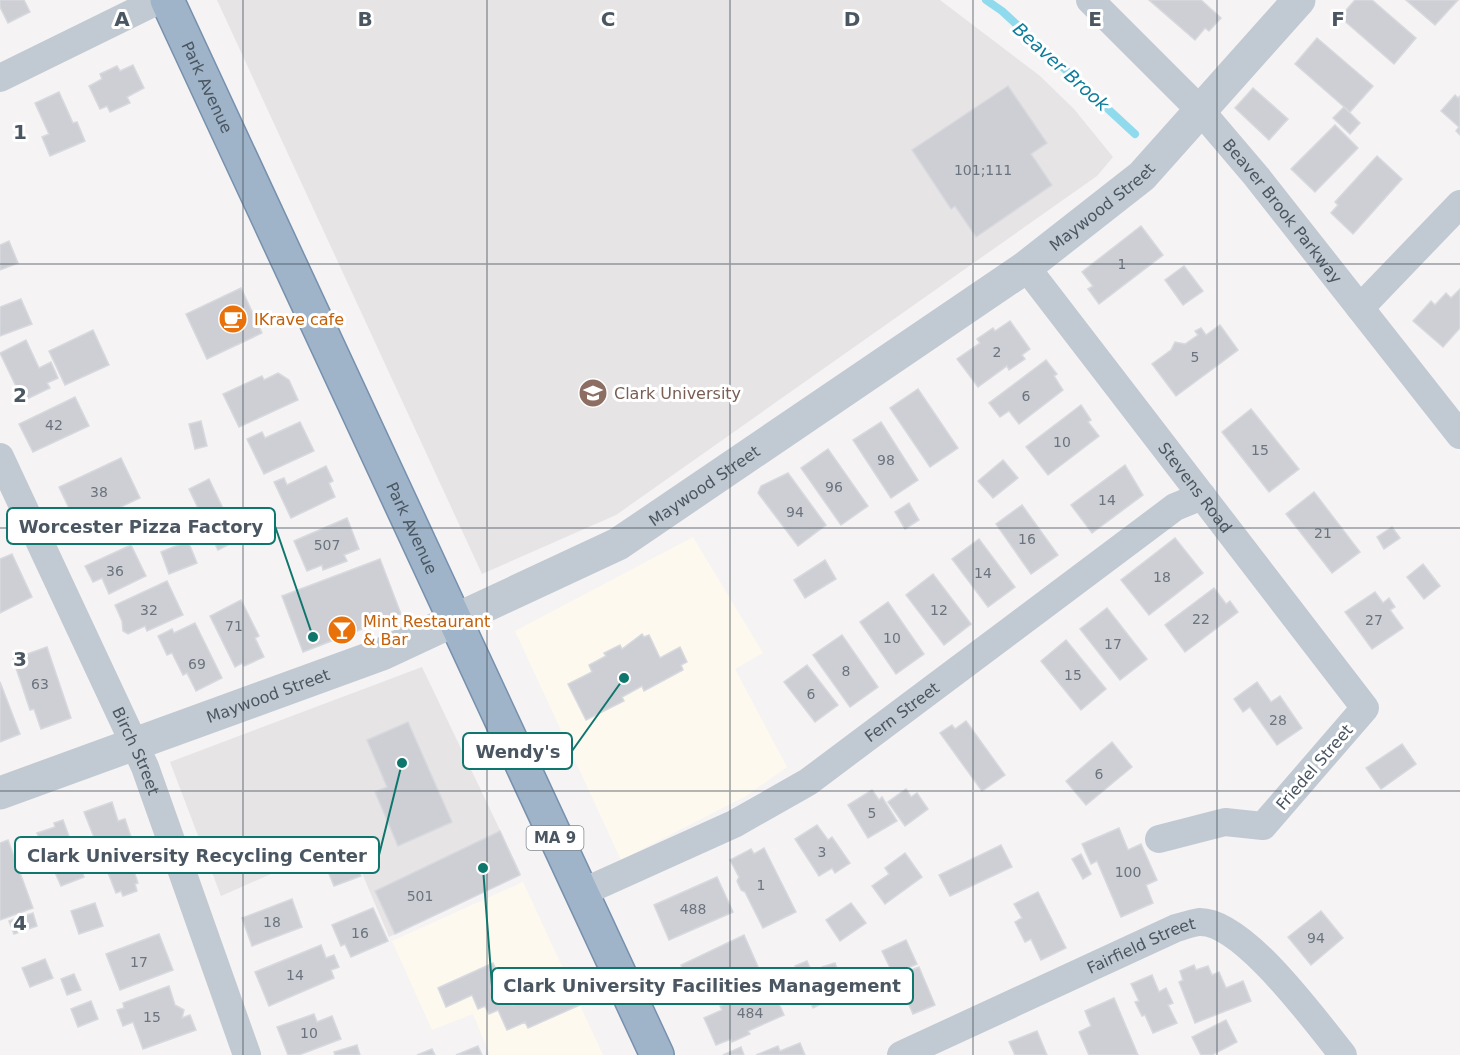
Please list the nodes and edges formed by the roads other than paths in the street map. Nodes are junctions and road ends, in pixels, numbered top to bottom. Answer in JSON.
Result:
{"nodes":[{"id":1,"x":159,"y":0,"type":"edge"},
{"id":2,"x":167,"y":0,"type":"edge"},
{"id":3,"x":1090,"y":0,"type":"edge"},
{"id":4,"x":1299,"y":0,"type":"edge"},
{"id":5,"x":0,"y":78,"type":"edge"},
{"id":6,"x":1200,"y":110,"type":"junction"},
{"id":7,"x":1460,"y":204,"type":"edge"},
{"id":8,"x":1026,"y":267,"type":"junction"},
{"id":9,"x":1360,"y":308,"type":"junction"},
{"id":10,"x":1460,"y":435,"type":"edge"},
{"id":11,"x":0,"y":457,"type":"edge"},
{"id":12,"x":1202,"y":496,"type":"junction"},
{"id":13,"x":453,"y":621,"type":"junction"},
{"id":14,"x":1365,"y":708,"type":"joint"},
{"id":15,"x":134,"y":745,"type":"junction"},
{"id":16,"x":0,"y":794,"type":"edge"},
{"id":17,"x":1159,"y":839,"type":"dead end"},
{"id":18,"x":581,"y":893,"type":"junction"},
{"id":19,"x":248,"y":1055,"type":"edge"},
{"id":20,"x":657,"y":1055,"type":"edge"},
{"id":21,"x":901,"y":1055,"type":"edge"},
{"id":22,"x":1343,"y":1055,"type":"edge"}],
"edges":[{"from":1,"to":5,"type":"street"},
{"from":2,"to":13,"type":"highway","name":"Park Avenue","number":"MA 9"},
{"from":3,"to":6,"type":"street","name":"Beaver Brook Parkway"},
{"from":4,"to":6,"type":"street","name":"Maywood Street"},
{"from":6,"to":8,"type":"street","name":"Maywood Street"},
{"from":6,"to":9,"type":"street","name":"Beaver Brook Parkway"},
{"from":7,"to":9,"type":"street"},
{"from":8,"to":12,"type":"street","name":"Stevens Road"},
{"from":8,"to":13,"type":"street","name":"Maywood Street"},
{"from":9,"to":10,"type":"street","name":"Beaver Brook Parkway"},
{"from":11,"to":15,"type":"street","name":"Birch Street"},
{"from":12,"to":14,"type":"street","name":"Stevens Road"},
{"from":12,"to":18,"type":"street","name":"Fern Street"},
{"from":13,"to":15,"type":"street","name":"Maywood Street"},
{"from":13,"to":18,"type":"highway","name":"Park Avenue","number":"MA 9"},
{"from":14,"to":17,"type":"street","name":"Friedel Street"},
{"from":15,"to":16,"type":"street","name":"Maywood Street"},
{"from":15,"to":19,"type":"street","name":"Birch Street"},
{"from":18,"to":20,"type":"highway","name":"Park Avenue","number":"MA 9"},
{"from":21,"to":22,"type":"street","name":"Fairfield Street"}]}
